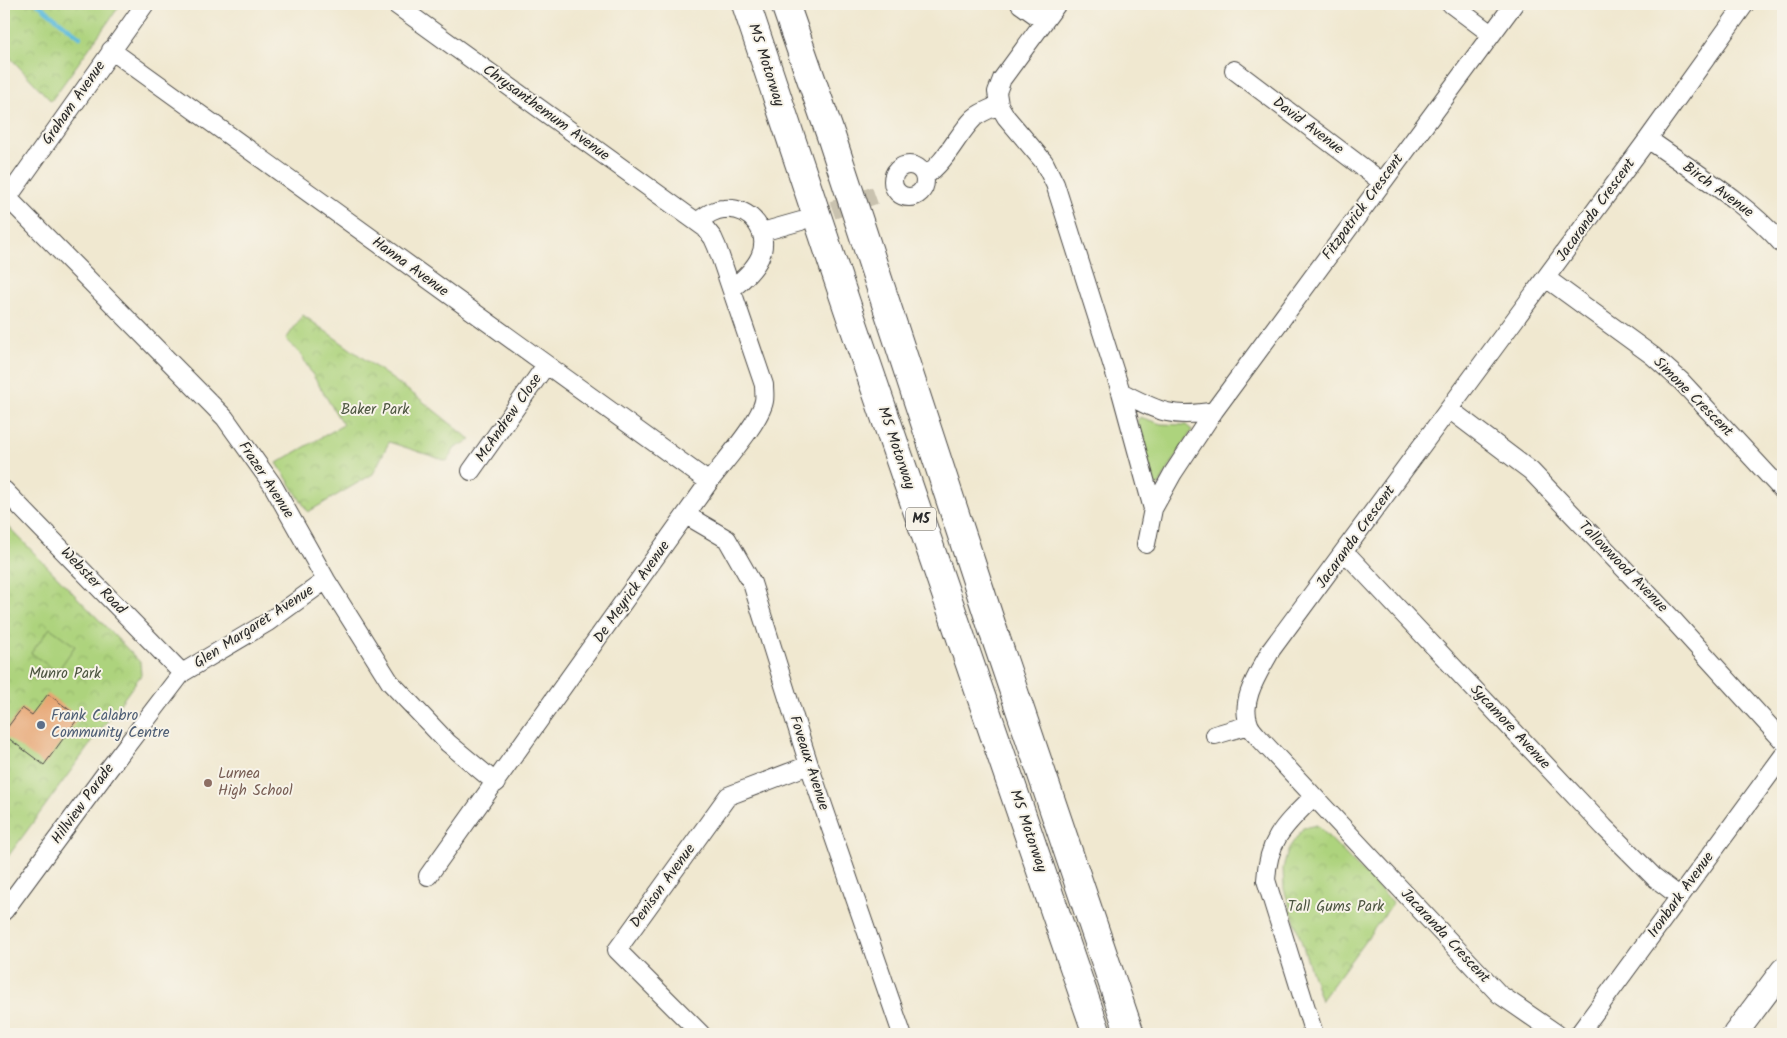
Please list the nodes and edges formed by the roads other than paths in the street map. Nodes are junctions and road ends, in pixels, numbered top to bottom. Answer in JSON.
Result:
{"nodes":[{"id":1,"x":145,"y":4,"type":"edge"},
{"id":2,"x":395,"y":4,"type":"edge"},
{"id":3,"x":746,"y":4,"type":"edge"},
{"id":4,"x":785,"y":4,"type":"edge"},
{"id":5,"x":1020,"y":4,"type":"edge"},
{"id":6,"x":1057,"y":4,"type":"edge"},
{"id":7,"x":1451,"y":4,"type":"edge"},
{"id":8,"x":1514,"y":4,"type":"edge"},
{"id":9,"x":1745,"y":4,"type":"edge"},
{"id":10,"x":1044,"y":21,"type":"junction"},
{"id":11,"x":1491,"y":34,"type":"junction"},
{"id":12,"x":111,"y":50,"type":"junction"},
{"id":13,"x":1234,"y":70,"type":"dead end"},
{"id":14,"x":999,"y":105,"type":"junction"},
{"id":15,"x":1648,"y":140,"type":"junction"},
{"id":16,"x":925,"y":176,"type":"junction"},
{"id":17,"x":1382,"y":182,"type":"junction"},
{"id":18,"x":5,"y":198,"type":"edge"},
{"id":19,"x":801,"y":221,"type":"tunnel mouth"},
{"id":20,"x":697,"y":222,"type":"junction"},
{"id":21,"x":762,"y":232,"type":"junction"},
{"id":22,"x":1783,"y":245,"type":"edge"},
{"id":23,"x":717,"y":247,"type":"joint"},
{"id":24,"x":1546,"y":278,"type":"junction"},
{"id":25,"x":732,"y":289,"type":"junction"},
{"id":26,"x":546,"y":365,"type":"junction"},
{"id":27,"x":1121,"y":392,"type":"junction"},
{"id":28,"x":1449,"y":409,"type":"junction"},
{"id":29,"x":1214,"y":411,"type":"junction"},
{"id":30,"x":471,"y":471,"type":"dead end"},
{"id":31,"x":709,"y":482,"type":"junction"},
{"id":32,"x":4,"y":490,"type":"edge"},
{"id":33,"x":1783,"y":491,"type":"edge"},
{"id":34,"x":1153,"y":509,"type":"junction"},
{"id":35,"x":686,"y":515,"type":"junction"},
{"id":36,"x":1146,"y":544,"type":"dead end"},
{"id":37,"x":1345,"y":552,"type":"junction"},
{"id":38,"x":326,"y":580,"type":"junction"},
{"id":39,"x":182,"y":673,"type":"junction"},
{"id":40,"x":1249,"y":725,"type":"junction"},
{"id":41,"x":1215,"y":735,"type":"dead end"},
{"id":42,"x":1783,"y":741,"type":"edge"},
{"id":43,"x":1783,"y":756,"type":"edge"},
{"id":44,"x":809,"y":765,"type":"junction"},
{"id":45,"x":496,"y":783,"type":"junction"},
{"id":46,"x":1313,"y":796,"type":"junction"},
{"id":47,"x":428,"y":876,"type":"dead end"},
{"id":48,"x":1680,"y":897,"type":"junction"},
{"id":49,"x":4,"y":911,"type":"edge"},
{"id":50,"x":1783,"y":970,"type":"edge"},
{"id":51,"x":701,"y":1034,"type":"edge"},
{"id":52,"x":902,"y":1034,"type":"edge"},
{"id":53,"x":1097,"y":1034,"type":"edge"},
{"id":54,"x":1130,"y":1034,"type":"edge"},
{"id":55,"x":1314,"y":1034,"type":"edge"},
{"id":56,"x":1557,"y":1034,"type":"edge"},
{"id":57,"x":1580,"y":1034,"type":"edge"},
{"id":58,"x":1735,"y":1034,"type":"edge"}],
"edges":[{"from":1,"to":12,"type":"street","name":"Graham Avenue"},
{"from":2,"to":20,"type":"street","name":"Chrysanthemum Avenue"},
{"from":3,"to":53,"type":"highway","name":"M5 Motorway","number":"M5"},
{"from":4,"to":54,"type":"highway","name":"M5 Motorway","number":"M5"},
{"from":5,"to":10,"type":"street"},
{"from":6,"to":10,"type":"street"},
{"from":7,"to":11,"type":"street"},
{"from":8,"to":11,"type":"street","name":"Fitzpatrick Crescent"},
{"from":9,"to":15,"type":"street","name":"Jacaranda Crescent"},
{"from":10,"to":14,"type":"street"},
{"from":11,"to":17,"type":"street","name":"Fitzpatrick Crescent"},
{"from":12,"to":18,"type":"street","name":"Graham Avenue"},
{"from":12,"to":26,"type":"street","name":"Hanna Avenue"},
{"from":13,"to":17,"type":"street","name":"David Avenue"},
{"from":14,"to":16,"type":"street"},
{"from":14,"to":27,"type":"street","name":"Fitzpatrick Crescent"},
{"from":15,"to":22,"type":"street","name":"Birch Avenue"},
{"from":15,"to":24,"type":"street","name":"Jacaranda Crescent"},
{"from":16,"to":16,"type":"street"},
{"from":17,"to":29,"type":"street","name":"Fitzpatrick Crescent"},
{"from":18,"to":38,"type":"street","name":"Frazer Avenue"},
{"from":19,"to":21,"type":"street"},
{"from":20,"to":21,"type":"street"},
{"from":20,"to":23,"type":"street","name":"Chrysanthemum Avenue"},
{"from":21,"to":25,"type":"street"},
{"from":23,"to":25,"type":"street","name":"De Meyrick Avenue"},
{"from":24,"to":28,"type":"street","name":"Jacaranda Crescent"},
{"from":24,"to":33,"type":"street","name":"Simone Crescent"},
{"from":25,"to":31,"type":"street","name":"De Meyrick Avenue"},
{"from":26,"to":30,"type":"street","name":"McAndrew Close"},
{"from":26,"to":31,"type":"street","name":"Hanna Avenue"},
{"from":27,"to":29,"type":"street"},
{"from":27,"to":34,"type":"street","name":"Fitzpatrick Crescent"},
{"from":28,"to":37,"type":"street","name":"Jacaranda Crescent"},
{"from":28,"to":42,"type":"street","name":"Tallowwood Avenue"},
{"from":29,"to":34,"type":"street","name":"Fitzpatrick Crescent"},
{"from":31,"to":35,"type":"street","name":"De Meyrick Avenue"},
{"from":32,"to":39,"type":"street","name":"Webster Road"},
{"from":34,"to":36,"type":"street","name":"Fitzpatrick Crescent"},
{"from":35,"to":44,"type":"street","name":"Foveaux Avenue"},
{"from":35,"to":45,"type":"street","name":"De Meyrick Avenue"},
{"from":37,"to":40,"type":"street","name":"Jacaranda Crescent"},
{"from":37,"to":48,"type":"street","name":"Sycamore Avenue"},
{"from":38,"to":39,"type":"street","name":"Glen Margaret Avenue"},
{"from":38,"to":45,"type":"street","name":"Frazer Avenue"},
{"from":39,"to":49,"type":"street","name":"Hillview Parade"},
{"from":40,"to":41,"type":"street"},
{"from":40,"to":46,"type":"street","name":"Jacaranda Crescent"},
{"from":43,"to":48,"type":"street","name":"Ironbark Avenue"},
{"from":44,"to":51,"type":"street","name":"Denison Avenue"},
{"from":44,"to":52,"type":"street","name":"Foveaux Avenue"},
{"from":45,"to":47,"type":"street","name":"De Meyrick Avenue"},
{"from":46,"to":55,"type":"street"},
{"from":46,"to":56,"type":"street","name":"Jacaranda Crescent"},
{"from":48,"to":57,"type":"street","name":"Ironbark Avenue"},
{"from":50,"to":58,"type":"main road"}]}
